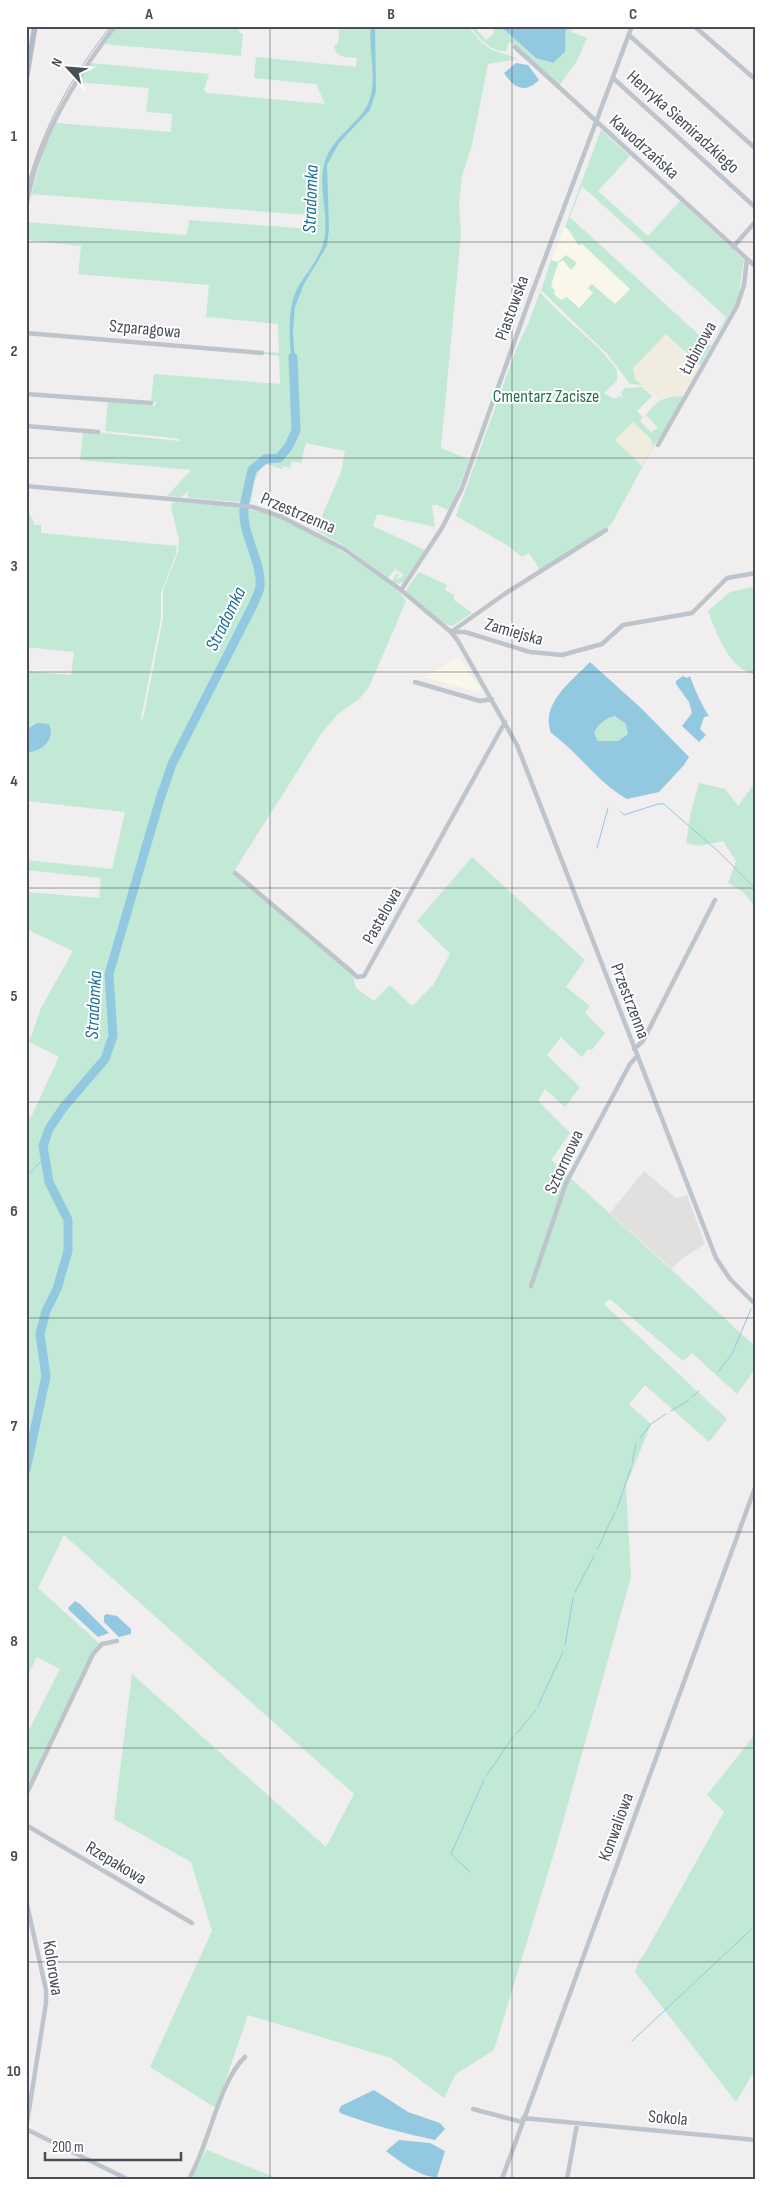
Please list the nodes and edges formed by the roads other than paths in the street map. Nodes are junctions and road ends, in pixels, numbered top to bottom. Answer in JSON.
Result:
{"nodes":[{"id":1,"x":35,"y":26,"type":"edge"},
{"id":2,"x":115,"y":26,"type":"edge"},
{"id":3,"x":632,"y":26,"type":"edge"},
{"id":4,"x":694,"y":26,"type":"edge"},
{"id":5,"x":629,"y":35,"type":"junction"},
{"id":6,"x":515,"y":47,"type":"dead end"},
{"id":7,"x":613,"y":78,"type":"junction"},
{"id":8,"x":26,"y":80,"type":"edge"},
{"id":9,"x":756,"y":80,"type":"edge"},
{"id":10,"x":596,"y":122,"type":"junction"},
{"id":11,"x":756,"y":149,"type":"edge"},
{"id":12,"x":26,"y":208,"type":"edge"},
{"id":13,"x":756,"y":208,"type":"edge"},
{"id":14,"x":756,"y":222,"type":"edge"},
{"id":15,"x":733,"y":246,"type":"junction"},
{"id":16,"x":747,"y":259,"type":"junction"},
{"id":17,"x":756,"y":267,"type":"edge"},
{"id":18,"x":26,"y":333,"type":"edge"},
{"id":19,"x":262,"y":353,"type":"dead end"},
{"id":20,"x":26,"y":394,"type":"edge"},
{"id":21,"x":151,"y":403,"type":"dead end"},
{"id":22,"x":26,"y":426,"type":"edge"},
{"id":23,"x":98,"y":432,"type":"dead end"},
{"id":24,"x":658,"y":445,"type":"dead end"},
{"id":25,"x":26,"y":486,"type":"edge"},
{"id":26,"x":606,"y":530,"type":"dead end"},
{"id":27,"x":756,"y":573,"type":"edge"},
{"id":28,"x":401,"y":590,"type":"junction"},
{"id":29,"x":451,"y":632,"type":"junction"},
{"id":30,"x":415,"y":682,"type":"dead end"},
{"id":31,"x":492,"y":699,"type":"junction"},
{"id":32,"x":505,"y":722,"type":"junction"},
{"id":33,"x":235,"y":873,"type":"dead end"},
{"id":34,"x":716,"y":900,"type":"dead end"},
{"id":35,"x":634,"y":1049,"type":"junction"},
{"id":36,"x":637,"y":1056,"type":"junction"},
{"id":37,"x":531,"y":1286,"type":"dead end"},
{"id":38,"x":756,"y":1305,"type":"edge"},
{"id":39,"x":756,"y":1485,"type":"edge"},
{"id":40,"x":117,"y":1641,"type":"dead end"},
{"id":41,"x":26,"y":1795,"type":"edge"},
{"id":42,"x":26,"y":1825,"type":"edge"},
{"id":43,"x":26,"y":1900,"type":"edge"},
{"id":44,"x":192,"y":1923,"type":"dead end"},
{"id":45,"x":245,"y":2056,"type":"dead end"},
{"id":46,"x":473,"y":2109,"type":"dead end"},
{"id":47,"x":523,"y":2120,"type":"junction"},
{"id":48,"x":578,"y":2124,"type":"junction"},
{"id":49,"x":26,"y":2129,"type":"edge"},
{"id":50,"x":756,"y":2140,"type":"edge"},
{"id":51,"x":127,"y":2179,"type":"edge"},
{"id":52,"x":189,"y":2179,"type":"edge"},
{"id":53,"x":502,"y":2179,"type":"edge"},
{"id":54,"x":566,"y":2179,"type":"edge"}],
"edges":[{"from":1,"to":8,"type":"main road"},
{"from":2,"to":12,"type":"street"},
{"from":3,"to":5,"type":"street","name":"Piastowska"},
{"from":4,"to":9,"type":"street"},
{"from":5,"to":7,"type":"street","name":"Piastowska"},
{"from":5,"to":11,"type":"street"},
{"from":6,"to":10,"type":"street","name":"Kawodrzańska"},
{"from":7,"to":10,"type":"street","name":"Piastowska"},
{"from":7,"to":13,"type":"street","name":"Henryka Siemiradzkiego"},
{"from":10,"to":15,"type":"street","name":"Kawodrzańska"},
{"from":10,"to":28,"type":"street","name":"Piastowska"},
{"from":14,"to":15,"type":"street"},
{"from":15,"to":16,"type":"street","name":"Kawodrzańska"},
{"from":16,"to":17,"type":"street","name":"Kawodrzańska"},
{"from":16,"to":24,"type":"street","name":"Łubinowa"},
{"from":18,"to":19,"type":"street","name":"Szparagowa"},
{"from":20,"to":21,"type":"street"},
{"from":22,"to":23,"type":"street"},
{"from":25,"to":28,"type":"street","name":"Przestrzenna"},
{"from":26,"to":29,"type":"street"},
{"from":27,"to":29,"type":"street","name":"Zamiejska"},
{"from":28,"to":29,"type":"street","name":"Przestrzenna"},
{"from":29,"to":31,"type":"street","name":"Przestrzenna"},
{"from":30,"to":31,"type":"street"},
{"from":31,"to":32,"type":"street","name":"Przestrzenna"},
{"from":32,"to":33,"type":"street","name":"Pastelowa"},
{"from":32,"to":35,"type":"street","name":"Przestrzenna"},
{"from":34,"to":35,"type":"street"},
{"from":35,"to":36,"type":"street","name":"Przestrzenna"},
{"from":36,"to":37,"type":"street","name":"Sztormowa"},
{"from":36,"to":38,"type":"street","name":"Przestrzenna"},
{"from":39,"to":47,"type":"street","name":"Konwaliowa"},
{"from":40,"to":41,"type":"street"},
{"from":42,"to":44,"type":"street","name":"Rzepakowa"},
{"from":43,"to":49,"type":"street","name":"Kolorowa"},
{"from":45,"to":52,"type":"street"},
{"from":46,"to":47,"type":"street","name":"Sokola"},
{"from":47,"to":48,"type":"street","name":"Sokola"},
{"from":47,"to":53,"type":"street","name":"Konwaliowa"},
{"from":48,"to":50,"type":"street","name":"Sokola"},
{"from":48,"to":54,"type":"street"},
{"from":49,"to":51,"type":"street"}]}
